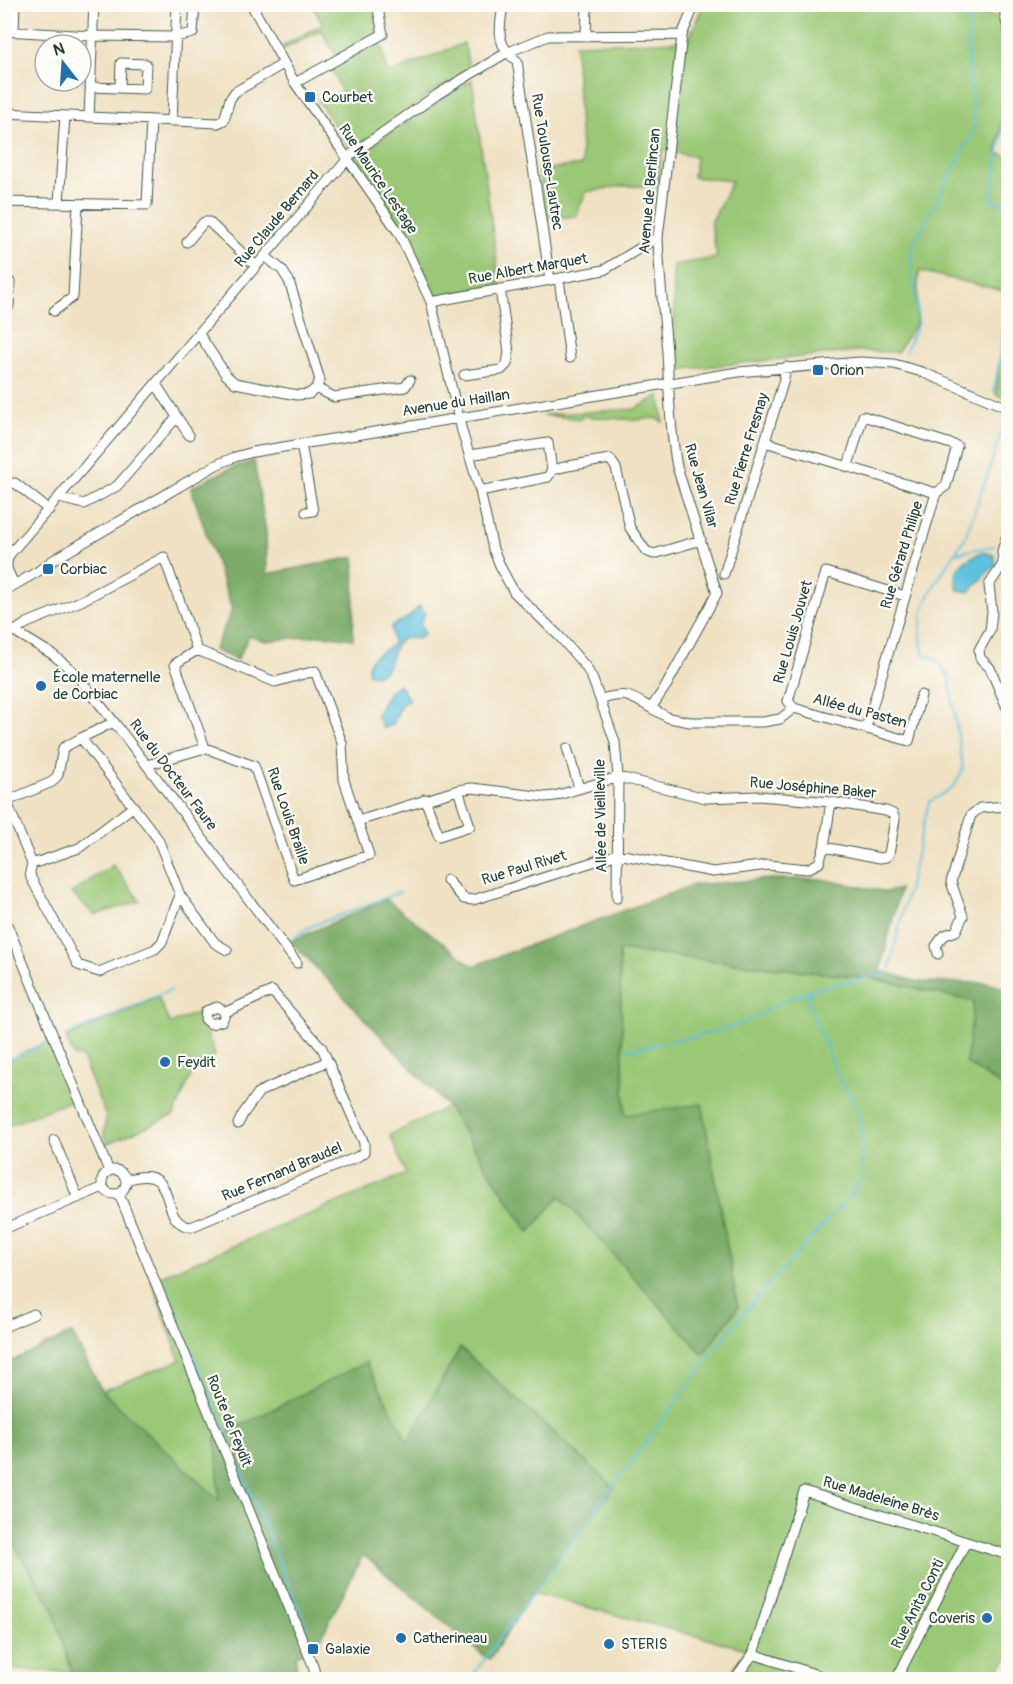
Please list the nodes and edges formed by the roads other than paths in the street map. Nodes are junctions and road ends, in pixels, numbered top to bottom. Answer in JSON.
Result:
{"nodes":[{"id":1,"x":15,"y":4,"type":"edge"},
{"id":2,"x":94,"y":4,"type":"edge"},
{"id":3,"x":177,"y":4,"type":"edge"},
{"id":4,"x":195,"y":4,"type":"edge"},
{"id":5,"x":251,"y":4,"type":"edge"},
{"id":6,"x":376,"y":4,"type":"edge"},
{"id":7,"x":502,"y":4,"type":"edge"},
{"id":8,"x":587,"y":4,"type":"edge"},
{"id":9,"x":694,"y":4,"type":"edge"},
{"id":10,"x":1005,"y":4,"type":"edge"},
{"id":11,"x":1008,"y":29,"type":"edge"},
{"id":12,"x":9,"y":31,"type":"edge"},
{"id":13,"x":42,"y":33,"type":"edge"},
{"id":14,"x":92,"y":33,"type":"edge"},
{"id":15,"x":682,"y":35,"type":"junction"},
{"id":16,"x":93,"y":36,"type":"edge"},
{"id":17,"x":586,"y":36,"type":"junction"},
{"id":18,"x":175,"y":37,"type":"junction"},
{"id":19,"x":506,"y":52,"type":"junction"},
{"id":20,"x":284,"y":64,"type":"junction"},
{"id":21,"x":295,"y":83,"type":"junction"},
{"id":22,"x":93,"y":87,"type":"edge"},
{"id":23,"x":120,"y":88,"type":"dead end"},
{"id":24,"x":90,"y":93,"type":"edge"},
{"id":25,"x":4,"y":113,"type":"edge"},
{"id":26,"x":65,"y":116,"type":"junction"},
{"id":27,"x":89,"y":117,"type":"junction"},
{"id":28,"x":151,"y":120,"type":"junction"},
{"id":29,"x":172,"y":121,"type":"junction"},
{"id":30,"x":347,"y":159,"type":"junction"},
{"id":31,"x":4,"y":202,"type":"edge"},
{"id":32,"x":59,"y":203,"type":"junction"},
{"id":33,"x":78,"y":205,"type":"junction"},
{"id":34,"x":658,"y":237,"type":"junction"},
{"id":35,"x":187,"y":242,"type":"dead end"},
{"id":36,"x":265,"y":256,"type":"junction"},
{"id":37,"x":256,"y":266,"type":"junction"},
{"id":38,"x":555,"y":279,"type":"junction"},
{"id":39,"x":4,"y":282,"type":"edge"},
{"id":40,"x":500,"y":289,"type":"junction"},
{"id":41,"x":431,"y":302,"type":"junction"},
{"id":42,"x":4,"y":306,"type":"edge"},
{"id":43,"x":54,"y":311,"type":"dead end"},
{"id":44,"x":199,"y":334,"type":"junction"},
{"id":45,"x":570,"y":358,"type":"dead end"},
{"id":46,"x":786,"y":367,"type":"junction"},
{"id":47,"x":464,"y":375,"type":"dead end"},
{"id":48,"x":410,"y":380,"type":"dead end"},
{"id":49,"x":156,"y":384,"type":"junction"},
{"id":50,"x":668,"y":384,"type":"junction"},
{"id":51,"x":316,"y":388,"type":"junction"},
{"id":52,"x":1008,"y":408,"type":"edge"},
{"id":53,"x":177,"y":417,"type":"junction"},
{"id":54,"x":459,"y":418,"type":"junction"},
{"id":55,"x":189,"y":435,"type":"dead end"},
{"id":56,"x":765,"y":442,"type":"junction"},
{"id":57,"x":301,"y":444,"type":"junction"},
{"id":58,"x":469,"y":455,"type":"junction"},
{"id":59,"x":848,"y":466,"type":"junction"},
{"id":60,"x":552,"y":470,"type":"junction"},
{"id":61,"x":4,"y":484,"type":"edge"},
{"id":62,"x":480,"y":491,"type":"junction"},
{"id":63,"x":936,"y":493,"type":"junction"},
{"id":64,"x":59,"y":498,"type":"junction"},
{"id":65,"x":49,"y":510,"type":"junction"},
{"id":66,"x":306,"y":512,"type":"dead end"},
{"id":67,"x":1008,"y":532,"type":"edge"},
{"id":68,"x":701,"y":540,"type":"junction"},
{"id":69,"x":4,"y":544,"type":"edge"},
{"id":70,"x":13,"y":552,"type":"junction"},
{"id":71,"x":724,"y":574,"type":"dead end"},
{"id":72,"x":11,"y":583,"type":"edge"},
{"id":73,"x":4,"y":591,"type":"edge"},
{"id":74,"x":905,"y":596,"type":"junction"},
{"id":75,"x":4,"y":625,"type":"edge"},
{"id":76,"x":15,"y":631,"type":"junction"},
{"id":77,"x":197,"y":650,"type":"junction"},
{"id":78,"x":921,"y":695,"type":"dead end"},
{"id":79,"x":601,"y":699,"type":"junction"},
{"id":80,"x":651,"y":708,"type":"junction"},
{"id":81,"x":794,"y":708,"type":"junction"},
{"id":82,"x":1008,"y":710,"type":"edge"},
{"id":83,"x":114,"y":722,"type":"junction"},
{"id":84,"x":866,"y":728,"type":"junction"},
{"id":85,"x":81,"y":738,"type":"junction"},
{"id":86,"x":205,"y":748,"type":"junction"},
{"id":87,"x":567,"y":748,"type":"dead end"},
{"id":88,"x":147,"y":765,"type":"junction"},
{"id":89,"x":618,"y":777,"type":"junction"},
{"id":90,"x":579,"y":788,"type":"junction"},
{"id":91,"x":458,"y":790,"type":"junction"},
{"id":92,"x":6,"y":798,"type":"edge"},
{"id":93,"x":425,"y":799,"type":"junction"},
{"id":94,"x":831,"y":802,"type":"junction"},
{"id":95,"x":134,"y":806,"type":"junction"},
{"id":96,"x":1008,"y":806,"type":"edge"},
{"id":97,"x":358,"y":821,"type":"junction"},
{"id":98,"x":824,"y":848,"type":"junction"},
{"id":99,"x":618,"y":854,"type":"junction"},
{"id":100,"x":32,"y":864,"type":"junction"},
{"id":101,"x":447,"y":880,"type":"dead end"},
{"id":102,"x":180,"y":895,"type":"junction"},
{"id":103,"x":616,"y":898,"type":"dead end"},
{"id":104,"x":4,"y":917,"type":"edge"},
{"id":105,"x":228,"y":950,"type":"dead end"},
{"id":106,"x":938,"y":954,"type":"dead end"},
{"id":107,"x":297,"y":963,"type":"dead end"},
{"id":108,"x":226,"y":1012,"type":"dead end"},
{"id":109,"x":328,"y":1062,"type":"junction"},
{"id":110,"x":238,"y":1124,"type":"dead end"},
{"id":111,"x":54,"y":1140,"type":"dead end"},
{"id":112,"x":109,"y":1171,"type":"junction"},
{"id":113,"x":126,"y":1180,"type":"junction"},
{"id":114,"x":103,"y":1187,"type":"junction"},
{"id":115,"x":119,"y":1194,"type":"junction"},
{"id":116,"x":78,"y":1198,"type":"junction"},
{"id":117,"x":4,"y":1229,"type":"edge"},
{"id":118,"x":34,"y":1314,"type":"dead end"},
{"id":119,"x":4,"y":1327,"type":"edge"},
{"id":120,"x":966,"y":1542,"type":"junction"},
{"id":121,"x":1008,"y":1555,"type":"edge"},
{"id":122,"x":753,"y":1654,"type":"junction"},
{"id":123,"x":310,"y":1659,"type":"junction"},
{"id":124,"x":311,"y":1680,"type":"edge"},
{"id":125,"x":317,"y":1680,"type":"edge"},
{"id":126,"x":734,"y":1680,"type":"edge"},
{"id":127,"x":833,"y":1680,"type":"edge"},
{"id":128,"x":896,"y":1680,"type":"edge"}],
"edges":[{"from":1,"to":12,"type":"street"},
{"from":2,"to":14,"type":"street"},
{"from":3,"to":18,"type":"street"},
{"from":4,"to":18,"type":"street"},
{"from":5,"to":20,"type":"street","name":"Rue Maurice Lestage"},
{"from":6,"to":21,"type":"street"},
{"from":7,"to":19,"type":"street","name":"Rue Toulouse-Lautrec"},
{"from":8,"to":17,"type":"street"},
{"from":9,"to":15,"type":"street","name":"Avenue de Berlincan"},
{"from":10,"to":11,"type":"street"},
{"from":12,"to":13,"type":"street"},
{"from":15,"to":17,"type":"street","name":"Rue Claude Bernard"},
{"from":15,"to":34,"type":"street","name":"Avenue de Berlincan"},
{"from":16,"to":18,"type":"street"},
{"from":17,"to":19,"type":"street","name":"Rue Claude Bernard"},
{"from":18,"to":29,"type":"street"},
{"from":19,"to":30,"type":"street","name":"Rue Claude Bernard"},
{"from":19,"to":38,"type":"street","name":"Rue Toulouse-Lautrec"},
{"from":20,"to":21,"type":"street","name":"Rue Maurice Lestage"},
{"from":20,"to":29,"type":"street"},
{"from":21,"to":30,"type":"street","name":"Rue Maurice Lestage"},
{"from":22,"to":23,"type":"street"},
{"from":24,"to":27,"type":"street"},
{"from":25,"to":26,"type":"street"},
{"from":26,"to":27,"type":"street"},
{"from":26,"to":32,"type":"street"},
{"from":27,"to":28,"type":"street"},
{"from":28,"to":29,"type":"street"},
{"from":28,"to":33,"type":"street"},
{"from":30,"to":36,"type":"street","name":"Rue Claude Bernard"},
{"from":30,"to":41,"type":"street","name":"Rue Maurice Lestage"},
{"from":31,"to":32,"type":"street"},
{"from":32,"to":33,"type":"street"},
{"from":33,"to":43,"type":"street"},
{"from":34,"to":38,"type":"street","name":"Rue Albert Marquet"},
{"from":34,"to":50,"type":"street","name":"Avenue de Berlincan"},
{"from":35,"to":37,"type":"street"},
{"from":36,"to":37,"type":"street","name":"Rue Claude Bernard"},
{"from":36,"to":51,"type":"street"},
{"from":37,"to":44,"type":"street","name":"Rue Claude Bernard"},
{"from":38,"to":40,"type":"street","name":"Rue Albert Marquet"},
{"from":38,"to":45,"type":"street","name":"Rue Toulouse-Lautrec"},
{"from":39,"to":42,"type":"street"},
{"from":40,"to":41,"type":"street","name":"Rue Albert Marquet"},
{"from":40,"to":47,"type":"street"},
{"from":41,"to":54,"type":"street","name":"Rue Maurice Lestage"},
{"from":44,"to":49,"type":"street","name":"Rue Claude Bernard"},
{"from":44,"to":51,"type":"street"},
{"from":46,"to":50,"type":"street","name":"Avenue du Haillan"},
{"from":46,"to":52,"type":"street","name":"Avenue du Haillan"},
{"from":46,"to":56,"type":"street","name":"Rue Pierre Fresnay"},
{"from":48,"to":51,"type":"street"},
{"from":49,"to":53,"type":"street"},
{"from":49,"to":64,"type":"street","name":"Rue Claude Bernard"},
{"from":50,"to":54,"type":"street","name":"Avenue du Haillan"},
{"from":50,"to":68,"type":"street","name":"Rue Jean Vilar"},
{"from":53,"to":55,"type":"street"},
{"from":53,"to":64,"type":"street"},
{"from":54,"to":57,"type":"street","name":"Avenue du Haillan"},
{"from":54,"to":58,"type":"street","name":"Allée de Vieilleville"},
{"from":56,"to":59,"type":"street","name":"Rue Gérard Philipe"},
{"from":56,"to":71,"type":"street","name":"Rue Pierre Fresnay"},
{"from":57,"to":66,"type":"street"},
{"from":57,"to":72,"type":"street","name":"Avenue du Haillan"},
{"from":58,"to":60,"type":"street"},
{"from":58,"to":62,"type":"street","name":"Allée de Vieilleville"},
{"from":59,"to":63,"type":"street","name":"Rue Gérard Philipe"},
{"from":59,"to":63,"type":"street"},
{"from":60,"to":62,"type":"street"},
{"from":60,"to":68,"type":"street"},
{"from":61,"to":65,"type":"street"},
{"from":62,"to":79,"type":"street","name":"Allée de Vieilleville"},
{"from":63,"to":74,"type":"street","name":"Rue Gérard Philipe"},
{"from":64,"to":65,"type":"street","name":"Rue Claude Bernard"},
{"from":65,"to":70,"type":"street","name":"Rue Claude Bernard"},
{"from":67,"to":82,"type":"street"},
{"from":68,"to":80,"type":"street","name":"Rue Jean Vilar"},
{"from":69,"to":70,"type":"street"},
{"from":70,"to":72,"type":"street"},
{"from":72,"to":73,"type":"street","name":"Avenue du Haillan"},
{"from":74,"to":81,"type":"street","name":"Rue Louis Jouvet"},
{"from":74,"to":84,"type":"street","name":"Rue Gérard Philipe"},
{"from":75,"to":76,"type":"street","name":"Rue du Docteur Faure"},
{"from":76,"to":77,"type":"street"},
{"from":76,"to":83,"type":"street","name":"Rue du Docteur Faure"},
{"from":77,"to":86,"type":"street"},
{"from":77,"to":97,"type":"street","name":"Rue Louis Braille"},
{"from":78,"to":84,"type":"street","name":"Allée du Pasten"},
{"from":79,"to":80,"type":"street"},
{"from":79,"to":89,"type":"street","name":"Allée de Vieilleville"},
{"from":80,"to":81,"type":"street"},
{"from":81,"to":84,"type":"street","name":"Allée du Pasten"},
{"from":83,"to":85,"type":"street"},
{"from":83,"to":88,"type":"street","name":"Rue du Docteur Faure"},
{"from":85,"to":92,"type":"street"},
{"from":85,"to":95,"type":"street"},
{"from":86,"to":88,"type":"street"},
{"from":86,"to":97,"type":"street","name":"Rue Louis Braille"},
{"from":87,"to":90,"type":"street"},
{"from":88,"to":107,"type":"street","name":"Rue du Docteur Faure"},
{"from":89,"to":90,"type":"street"},
{"from":89,"to":94,"type":"street","name":"Rue Joséphine Baker"},
{"from":89,"to":99,"type":"street","name":"Allée de Vieilleville"},
{"from":90,"to":91,"type":"street"},
{"from":91,"to":93,"type":"street"},
{"from":91,"to":93,"type":"street"},
{"from":92,"to":100,"type":"street"},
{"from":93,"to":97,"type":"street"},
{"from":94,"to":98,"type":"street"},
{"from":94,"to":98,"type":"street","name":"Rue Joséphine Baker"},
{"from":95,"to":100,"type":"street"},
{"from":95,"to":102,"type":"street"},
{"from":96,"to":106,"type":"street"},
{"from":98,"to":99,"type":"street"},
{"from":99,"to":101,"type":"street","name":"Rue Paul Rivet"},
{"from":99,"to":103,"type":"street","name":"Allée de Vieilleville"},
{"from":100,"to":102,"type":"street"},
{"from":102,"to":105,"type":"street"},
{"from":104,"to":112,"type":"street"},
{"from":108,"to":109,"type":"street","name":"Rue Fernand Braudel"},
{"from":109,"to":110,"type":"street"},
{"from":109,"to":113,"type":"street","name":"Rue Fernand Braudel"},
{"from":111,"to":116,"type":"street"},
{"from":112,"to":113,"type":"street"},
{"from":112,"to":114,"type":"street"},
{"from":113,"to":115,"type":"street"},
{"from":114,"to":115,"type":"street"},
{"from":114,"to":116,"type":"street"},
{"from":115,"to":123,"type":"street","name":"Route de Feydit"},
{"from":116,"to":117,"type":"street"},
{"from":118,"to":119,"type":"street"},
{"from":120,"to":121,"type":"street","name":"Rue Madeleine Brès"},
{"from":120,"to":122,"type":"street","name":"Rue Madeleine Brès"},
{"from":120,"to":128,"type":"street","name":"Rue Anita Conti"},
{"from":122,"to":126,"type":"street"},
{"from":122,"to":127,"type":"street"},
{"from":123,"to":124,"type":"street","name":"Route de Feydit"},
{"from":123,"to":125,"type":"street","name":"Route de Feydit"}]}
